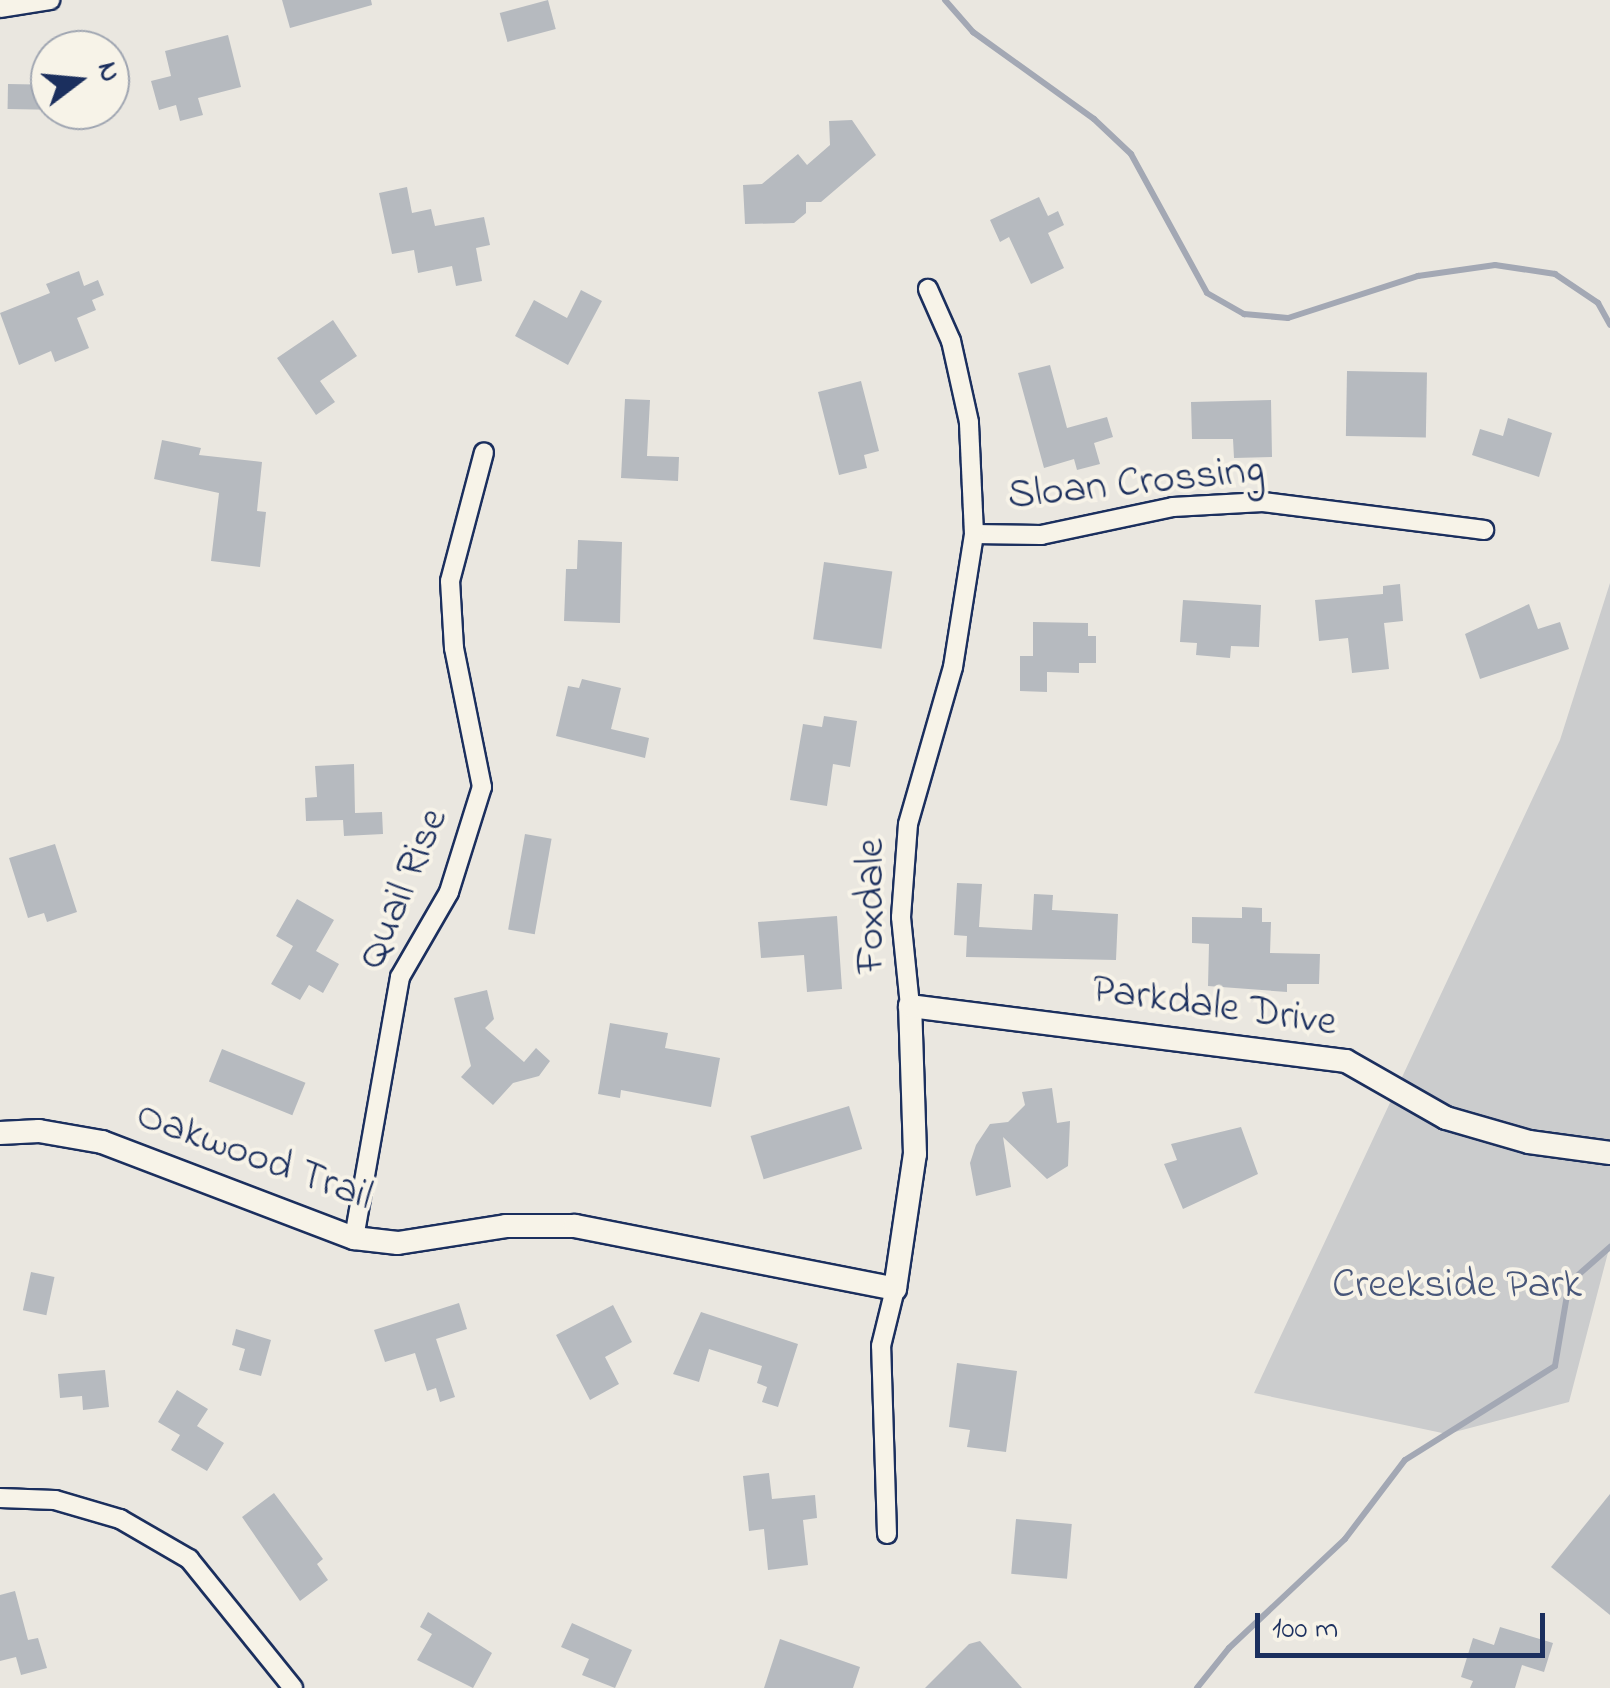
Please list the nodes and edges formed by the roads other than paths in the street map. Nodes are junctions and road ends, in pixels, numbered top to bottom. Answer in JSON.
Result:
{"nodes":[{"id":1,"x":50,"y":0,"type":"edge"},
{"id":2,"x":0,"y":8,"type":"edge"},
{"id":3,"x":928,"y":289,"type":"dead end"},
{"id":4,"x":484,"y":452,"type":"dead end"},
{"id":5,"x":1484,"y":530,"type":"dead end"},
{"id":6,"x":974,"y":534,"type":"junction"},
{"id":7,"x":910,"y":1006,"type":"junction"},
{"id":8,"x":0,"y":1133,"type":"edge"},
{"id":9,"x":1610,"y":1154,"type":"edge"},
{"id":10,"x":354,"y":1238,"type":"junction"},
{"id":11,"x":895,"y":1289,"type":"junction"},
{"id":12,"x":0,"y":1498,"type":"edge"},
{"id":13,"x":888,"y":1534,"type":"dead end"},
{"id":14,"x":293,"y":1688,"type":"edge"}],
"edges":[{"from":1,"to":2,"type":"street"},
{"from":3,"to":6,"type":"street","name":"Foxdale"},
{"from":4,"to":10,"type":"street","name":"Quail Rise"},
{"from":5,"to":6,"type":"street","name":"Sloan Crossing"},
{"from":6,"to":7,"type":"street","name":"Foxdale"},
{"from":7,"to":9,"type":"street","name":"Parkdale Drive"},
{"from":7,"to":11,"type":"street","name":"Foxdale"},
{"from":8,"to":10,"type":"street","name":"Oakwood Trail"},
{"from":10,"to":11,"type":"street","name":"Oakwood Trail"},
{"from":11,"to":13,"type":"street","name":"Foxdale"},
{"from":12,"to":14,"type":"street"}]}
